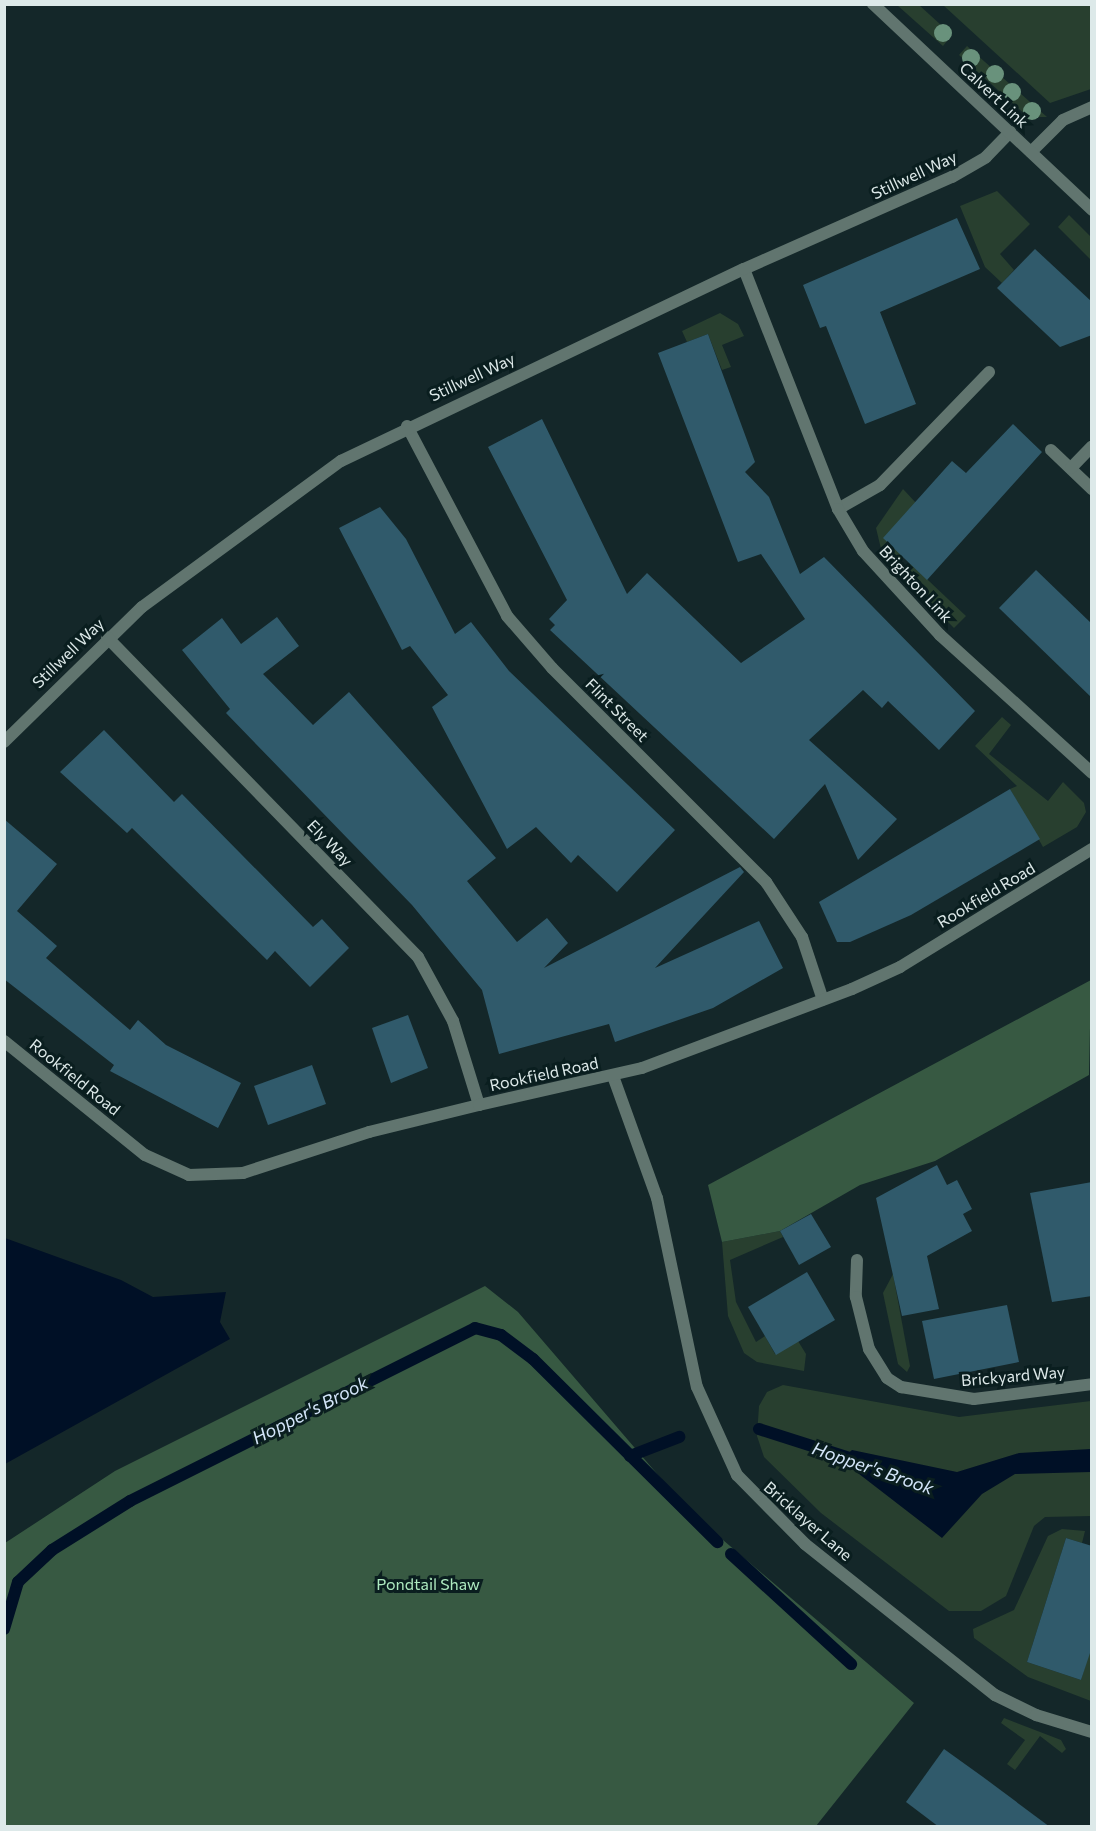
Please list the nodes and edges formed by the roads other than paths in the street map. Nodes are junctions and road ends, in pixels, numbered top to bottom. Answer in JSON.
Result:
{"nodes":[{"id":1,"x":873,"y":4,"type":"edge"},
{"id":2,"x":1092,"y":107,"type":"edge"},
{"id":3,"x":1010,"y":132,"type":"junction"},
{"id":4,"x":1031,"y":152,"type":"junction"},
{"id":5,"x":1092,"y":210,"type":"edge"},
{"id":6,"x":744,"y":269,"type":"junction"},
{"id":7,"x":989,"y":372,"type":"dead end"},
{"id":8,"x":406,"y":426,"type":"junction"},
{"id":9,"x":1092,"y":446,"type":"edge"},
{"id":10,"x":1051,"y":450,"type":"dead end"},
{"id":11,"x":1071,"y":468,"type":"junction"},
{"id":12,"x":1092,"y":489,"type":"edge"},
{"id":13,"x":838,"y":509,"type":"junction"},
{"id":14,"x":107,"y":637,"type":"junction"},
{"id":15,"x":4,"y":742,"type":"edge"},
{"id":16,"x":1092,"y":773,"type":"edge"},
{"id":17,"x":1092,"y":849,"type":"edge"},
{"id":18,"x":823,"y":1000,"type":"junction"},
{"id":19,"x":4,"y":1041,"type":"edge"},
{"id":20,"x":613,"y":1076,"type":"junction"},
{"id":21,"x":479,"y":1105,"type":"junction"},
{"id":22,"x":857,"y":1260,"type":"dead end"},
{"id":23,"x":1092,"y":1384,"type":"edge"},
{"id":24,"x":1092,"y":1732,"type":"edge"}],
"edges":[{"from":1,"to":3,"type":"street","name":"Calvert Link"},
{"from":2,"to":4,"type":"street"},
{"from":3,"to":4,"type":"street","name":"Calvert Link"},
{"from":3,"to":6,"type":"street","name":"Stillwell Way"},
{"from":4,"to":5,"type":"street","name":"Calvert Link"},
{"from":6,"to":8,"type":"street","name":"Stillwell Way"},
{"from":6,"to":13,"type":"street","name":"Brighton Link"},
{"from":7,"to":13,"type":"street"},
{"from":8,"to":14,"type":"street","name":"Stillwell Way"},
{"from":8,"to":18,"type":"street","name":"Flint Street"},
{"from":9,"to":11,"type":"street"},
{"from":10,"to":11,"type":"street"},
{"from":11,"to":12,"type":"street"},
{"from":13,"to":16,"type":"street","name":"Brighton Link"},
{"from":14,"to":15,"type":"street","name":"Stillwell Way"},
{"from":14,"to":21,"type":"street","name":"Ely Way"},
{"from":17,"to":18,"type":"street","name":"Rookfield Road"},
{"from":18,"to":20,"type":"street","name":"Rookfield Road"},
{"from":19,"to":21,"type":"street","name":"Rookfield Road"},
{"from":20,"to":21,"type":"street","name":"Rookfield Road"},
{"from":20,"to":24,"type":"street","name":"Bricklayer Lane"},
{"from":22,"to":23,"type":"street","name":"Brickyard Way"}]}
